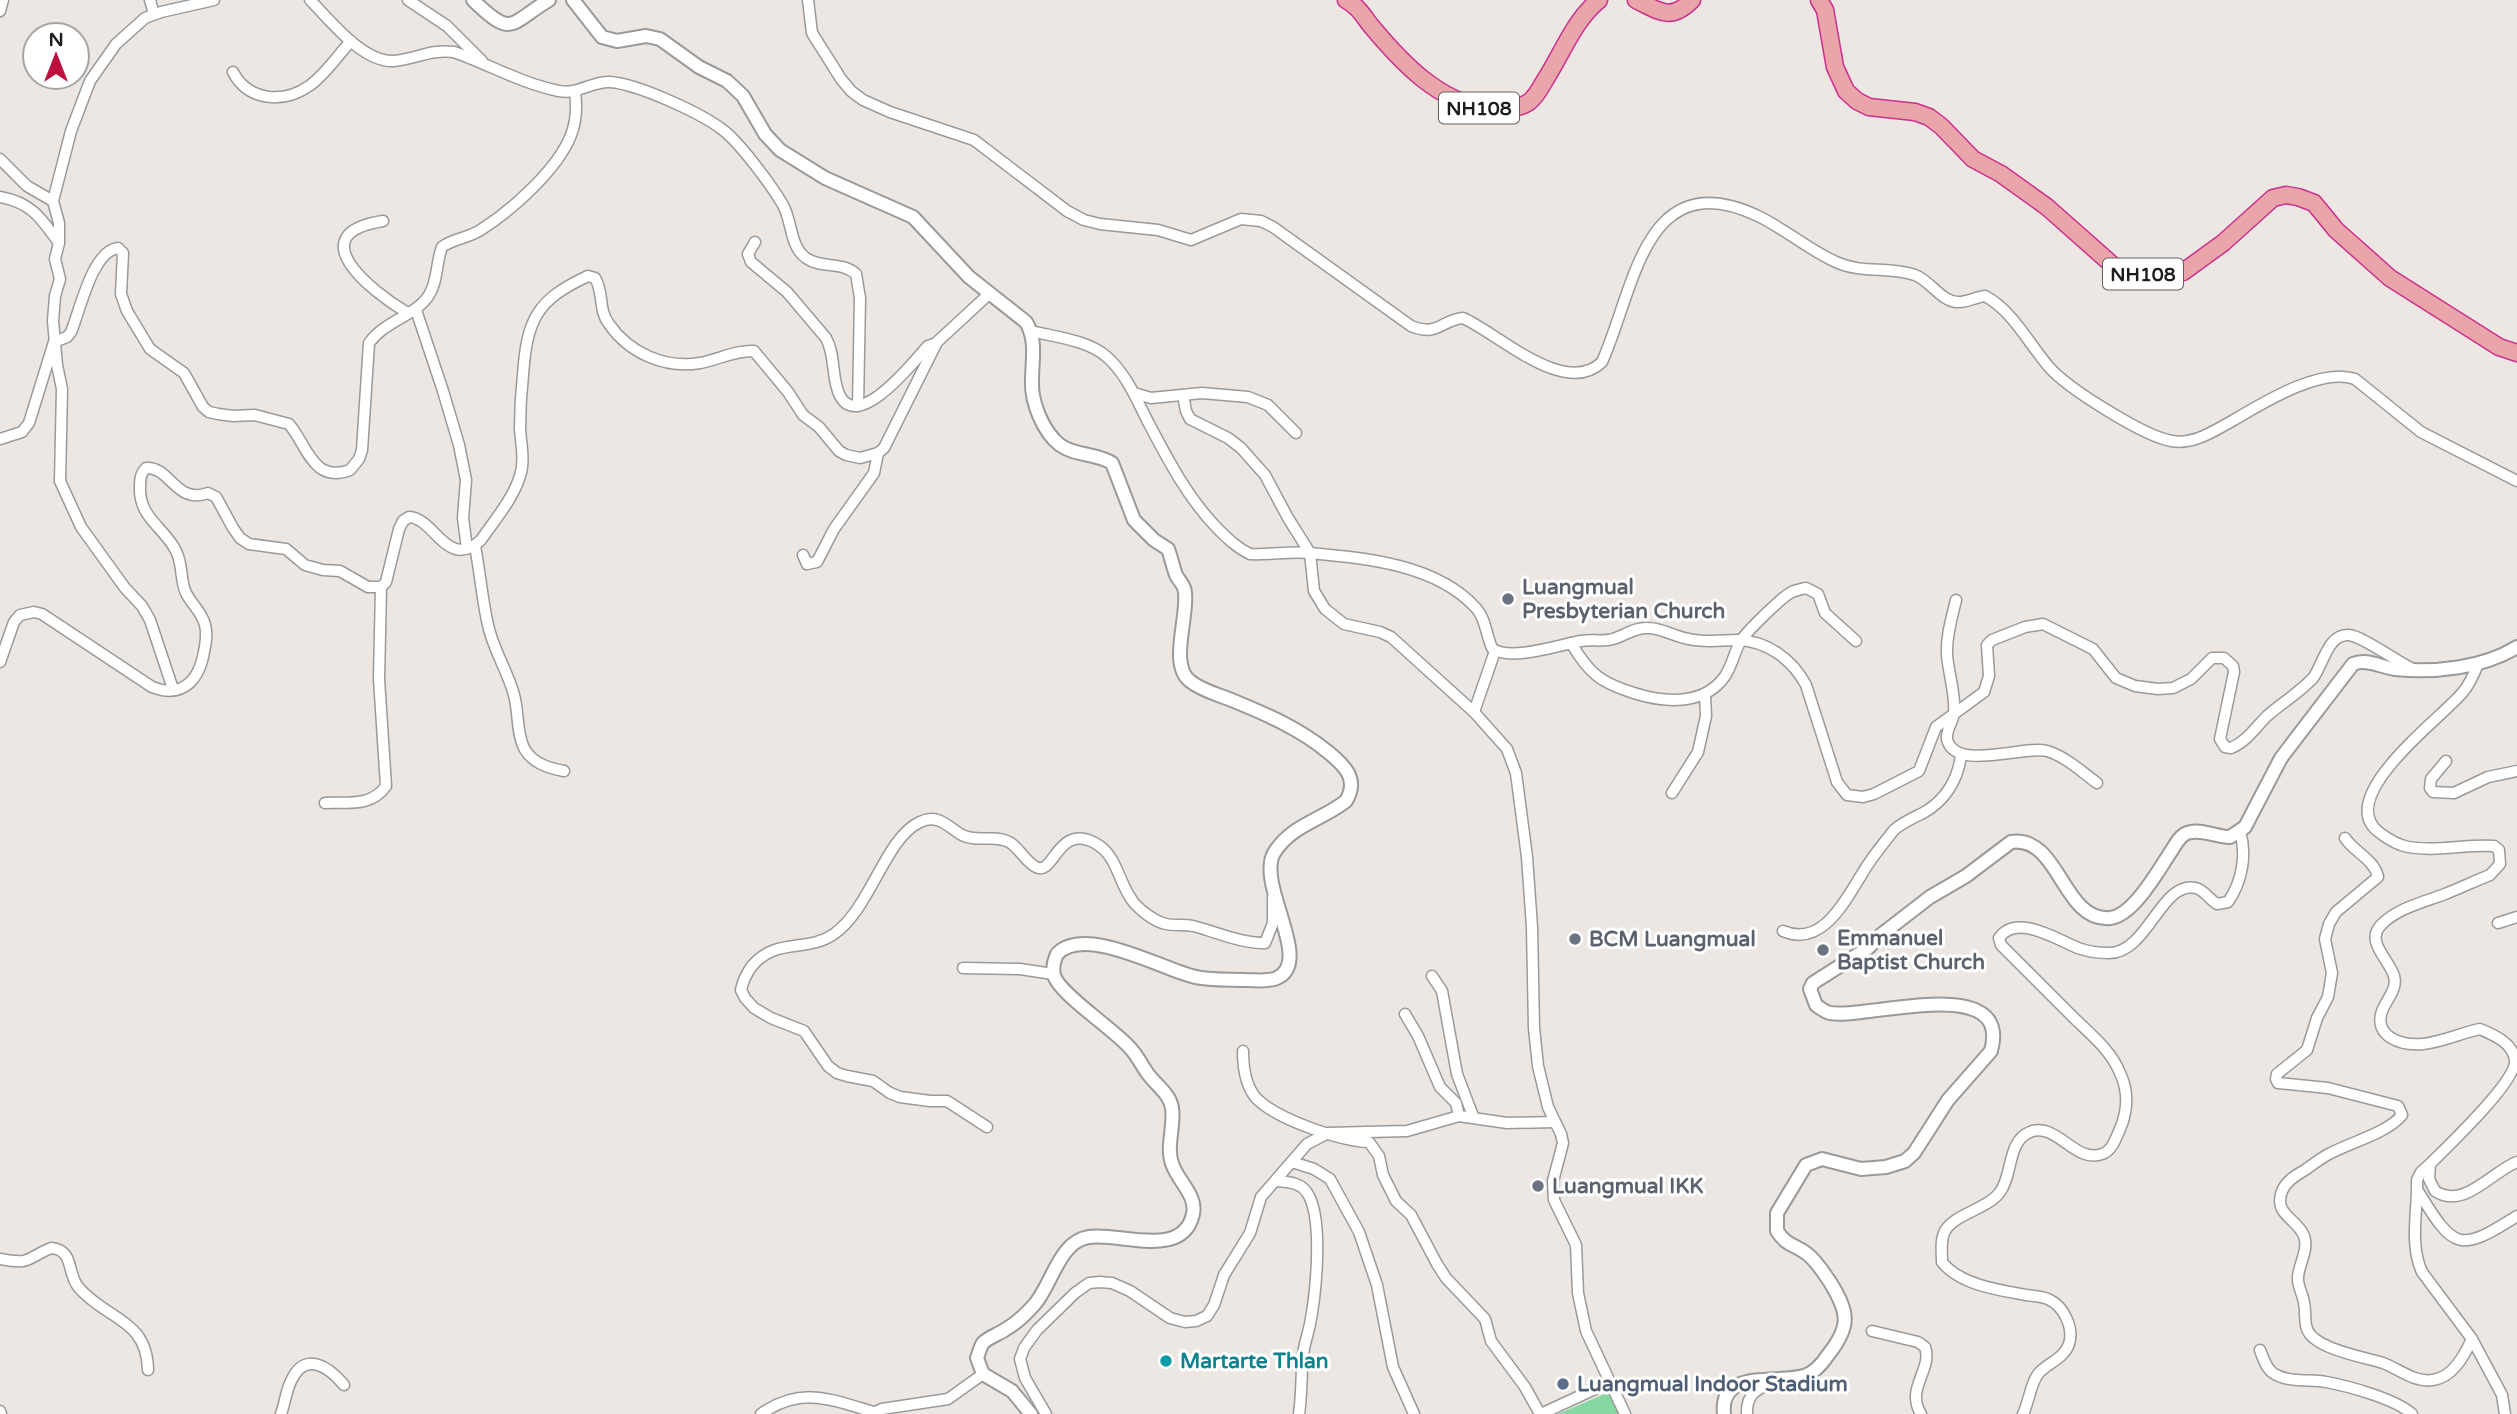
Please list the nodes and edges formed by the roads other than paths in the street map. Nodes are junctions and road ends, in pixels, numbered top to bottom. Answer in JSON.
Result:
{"nodes":[{"id":1,"x":3,"y":0,"type":"edge"},
{"id":2,"x":150,"y":0,"type":"edge"},
{"id":3,"x":214,"y":0,"type":"edge"},
{"id":4,"x":310,"y":0,"type":"edge"},
{"id":5,"x":408,"y":0,"type":"edge"},
{"id":6,"x":473,"y":0,"type":"edge"},
{"id":7,"x":549,"y":0,"type":"edge"},
{"id":8,"x":573,"y":0,"type":"edge"},
{"id":9,"x":808,"y":0,"type":"edge"},
{"id":10,"x":1346,"y":0,"type":"edge"},
{"id":11,"x":1599,"y":0,"type":"edge"},
{"id":12,"x":1636,"y":0,"type":"edge"},
{"id":13,"x":1692,"y":0,"type":"edge"},
{"id":14,"x":1819,"y":0,"type":"edge"},
{"id":15,"x":0,"y":11,"type":"edge"},
{"id":16,"x":154,"y":14,"type":"junction"},
{"id":17,"x":351,"y":41,"type":"junction"},
{"id":18,"x":485,"y":64,"type":"junction"},
{"id":19,"x":233,"y":72,"type":"dead end"},
{"id":20,"x":575,"y":92,"type":"junction"},
{"id":21,"x":0,"y":159,"type":"edge"},
{"id":22,"x":0,"y":197,"type":"edge"},
{"id":23,"x":53,"y":201,"type":"junction"},
{"id":24,"x":383,"y":221,"type":"dead end"},
{"id":25,"x":755,"y":242,"type":"dead end"},
{"id":26,"x":60,"y":243,"type":"junction"},
{"id":27,"x":989,"y":294,"type":"junction"},
{"id":28,"x":411,"y":311,"type":"junction"},
{"id":29,"x":1031,"y":331,"type":"junction"},
{"id":30,"x":54,"y":341,"type":"junction"},
{"id":31,"x":937,"y":342,"type":"junction"},
{"id":32,"x":2517,"y":353,"type":"edge"},
{"id":33,"x":1134,"y":393,"type":"junction"},
{"id":34,"x":1183,"y":395,"type":"junction"},
{"id":35,"x":858,"y":406,"type":"junction"},
{"id":36,"x":1296,"y":433,"type":"dead end"},
{"id":37,"x":0,"y":439,"type":"edge"},
{"id":38,"x":878,"y":453,"type":"junction"},
{"id":39,"x":2517,"y":481,"type":"edge"},
{"id":40,"x":471,"y":547,"type":"junction"},
{"id":41,"x":1310,"y":553,"type":"junction"},
{"id":42,"x":803,"y":555,"type":"dead end"},
{"id":43,"x":381,"y":587,"type":"junction"},
{"id":44,"x":1956,"y":600,"type":"dead end"},
{"id":45,"x":1741,"y":640,"type":"junction"},
{"id":46,"x":1856,"y":641,"type":"dead end"},
{"id":47,"x":1571,"y":643,"type":"junction"},
{"id":48,"x":2517,"y":647,"type":"edge"},
{"id":49,"x":1495,"y":651,"type":"junction"},
{"id":50,"x":0,"y":662,"type":"edge"},
{"id":51,"x":2478,"y":664,"type":"junction"},
{"id":52,"x":2414,"y":670,"type":"junction"},
{"id":53,"x":173,"y":689,"type":"junction"},
{"id":54,"x":1704,"y":696,"type":"junction"},
{"id":55,"x":1474,"y":712,"type":"junction"},
{"id":56,"x":1954,"y":714,"type":"junction"},
{"id":57,"x":1961,"y":755,"type":"junction"},
{"id":58,"x":2446,"y":761,"type":"dead end"},
{"id":59,"x":564,"y":771,"type":"dead end"},
{"id":60,"x":2517,"y":771,"type":"edge"},
{"id":61,"x":2097,"y":783,"type":"dead end"},
{"id":62,"x":1671,"y":793,"type":"dead end"},
{"id":63,"x":325,"y":803,"type":"dead end"},
{"id":64,"x":2240,"y":831,"type":"junction"},
{"id":65,"x":2345,"y":838,"type":"dead end"},
{"id":66,"x":1273,"y":893,"type":"junction"},
{"id":67,"x":2517,"y":917,"type":"edge"},
{"id":68,"x":2498,"y":923,"type":"dead end"},
{"id":69,"x":1783,"y":931,"type":"dead end"},
{"id":70,"x":963,"y":968,"type":"dead end"},
{"id":71,"x":1053,"y":974,"type":"junction"},
{"id":72,"x":1432,"y":976,"type":"dead end"},
{"id":73,"x":1405,"y":1014,"type":"dead end"},
{"id":74,"x":2505,"y":1042,"type":"junction"},
{"id":75,"x":2517,"y":1049,"type":"edge"},
{"id":76,"x":1243,"y":1051,"type":"dead end"},
{"id":77,"x":1459,"y":1116,"type":"junction"},
{"id":78,"x":1473,"y":1116,"type":"junction"},
{"id":79,"x":1555,"y":1122,"type":"junction"},
{"id":80,"x":987,"y":1127,"type":"dead end"},
{"id":81,"x":1328,"y":1133,"type":"junction"},
{"id":82,"x":1292,"y":1162,"type":"junction"},
{"id":83,"x":2517,"y":1162,"type":"edge"},
{"id":84,"x":2430,"y":1164,"type":"junction"},
{"id":85,"x":1277,"y":1181,"type":"junction"},
{"id":86,"x":2418,"y":1191,"type":"junction"},
{"id":87,"x":2517,"y":1216,"type":"edge"},
{"id":88,"x":0,"y":1259,"type":"edge"},
{"id":89,"x":1872,"y":1331,"type":"dead end"},
{"id":90,"x":2472,"y":1339,"type":"junction"},
{"id":91,"x":2260,"y":1350,"type":"dead end"},
{"id":92,"x":148,"y":1370,"type":"dead end"},
{"id":93,"x":983,"y":1374,"type":"junction"},
{"id":94,"x":1777,"y":1380,"type":"junction"},
{"id":95,"x":1610,"y":1382,"type":"junction"},
{"id":96,"x":344,"y":1385,"type":"dead end"},
{"id":97,"x":872,"y":1413,"type":"edge"},
{"id":98,"x":281,"y":1414,"type":"edge"},
{"id":99,"x":761,"y":1414,"type":"edge"},
{"id":100,"x":1031,"y":1414,"type":"edge"},
{"id":101,"x":1046,"y":1414,"type":"edge"},
{"id":102,"x":1299,"y":1414,"type":"edge"},
{"id":103,"x":1414,"y":1414,"type":"edge"},
{"id":104,"x":1541,"y":1414,"type":"edge"},
{"id":105,"x":1625,"y":1414,"type":"edge"},
{"id":106,"x":1724,"y":1414,"type":"edge"},
{"id":107,"x":1747,"y":1414,"type":"edge"},
{"id":108,"x":1921,"y":1414,"type":"edge"},
{"id":109,"x":2023,"y":1414,"type":"edge"},
{"id":110,"x":2412,"y":1414,"type":"edge"},
{"id":111,"x":2505,"y":1414,"type":"edge"}],
"edges":[{"from":1,"to":15,"type":"street"},
{"from":2,"to":16,"type":"street"},
{"from":3,"to":16,"type":"street"},
{"from":4,"to":17,"type":"street"},
{"from":5,"to":18,"type":"street"},
{"from":6,"to":7,"type":"street"},
{"from":8,"to":27,"type":"street"},
{"from":9,"to":39,"type":"street"},
{"from":10,"to":11,"type":"highway","number":"NH108"},
{"from":12,"to":13,"type":"highway"},
{"from":14,"to":32,"type":"highway","number":"NH108"},
{"from":16,"to":23,"type":"street"},
{"from":17,"to":18,"type":"street"},
{"from":17,"to":19,"type":"street"},
{"from":18,"to":20,"type":"street"},
{"from":20,"to":28,"type":"street"},
{"from":20,"to":35,"type":"street"},
{"from":21,"to":23,"type":"street"},
{"from":22,"to":26,"type":"street"},
{"from":23,"to":26,"type":"street"},
{"from":24,"to":28,"type":"street"},
{"from":25,"to":35,"type":"street"},
{"from":26,"to":30,"type":"street"},
{"from":27,"to":29,"type":"street"},
{"from":27,"to":31,"type":"street"},
{"from":28,"to":30,"type":"street"},
{"from":28,"to":40,"type":"street"},
{"from":29,"to":33,"type":"street"},
{"from":29,"to":66,"type":"street"},
{"from":30,"to":37,"type":"street"},
{"from":30,"to":53,"type":"street"},
{"from":31,"to":35,"type":"street"},
{"from":31,"to":38,"type":"street"},
{"from":33,"to":34,"type":"street"},
{"from":33,"to":41,"type":"street"},
{"from":34,"to":36,"type":"street"},
{"from":34,"to":41,"type":"street"},
{"from":38,"to":40,"type":"street"},
{"from":38,"to":42,"type":"street"},
{"from":40,"to":43,"type":"street"},
{"from":40,"to":59,"type":"street"},
{"from":41,"to":49,"type":"street"},
{"from":41,"to":55,"type":"street"},
{"from":43,"to":53,"type":"street"},
{"from":43,"to":63,"type":"street"},
{"from":44,"to":56,"type":"street"},
{"from":45,"to":46,"type":"street"},
{"from":45,"to":47,"type":"street"},
{"from":45,"to":54,"type":"street"},
{"from":45,"to":56,"type":"street"},
{"from":47,"to":49,"type":"street"},
{"from":47,"to":54,"type":"street"},
{"from":48,"to":51,"type":"street"},
{"from":49,"to":55,"type":"street"},
{"from":50,"to":53,"type":"street"},
{"from":51,"to":52,"type":"street"},
{"from":51,"to":74,"type":"street"},
{"from":52,"to":56,"type":"street"},
{"from":52,"to":64,"type":"street"},
{"from":54,"to":62,"type":"street"},
{"from":55,"to":79,"type":"street"},
{"from":56,"to":57,"type":"street"},
{"from":57,"to":61,"type":"street"},
{"from":57,"to":69,"type":"street"},
{"from":58,"to":60,"type":"street"},
{"from":64,"to":94,"type":"street"},
{"from":64,"to":109,"type":"street"},
{"from":65,"to":90,"type":"street"},
{"from":66,"to":71,"type":"street"},
{"from":66,"to":80,"type":"street"},
{"from":67,"to":68,"type":"street"},
{"from":70,"to":71,"type":"street"},
{"from":71,"to":93,"type":"street"},
{"from":72,"to":78,"type":"street"},
{"from":73,"to":77,"type":"street"},
{"from":74,"to":75,"type":"street"},
{"from":74,"to":84,"type":"street"},
{"from":76,"to":81,"type":"street"},
{"from":77,"to":78,"type":"street"},
{"from":77,"to":81,"type":"street"},
{"from":78,"to":79,"type":"street"},
{"from":79,"to":95,"type":"street"},
{"from":81,"to":82,"type":"street"},
{"from":81,"to":104,"type":"street"},
{"from":82,"to":85,"type":"street"},
{"from":82,"to":103,"type":"street"},
{"from":83,"to":84,"type":"street"},
{"from":84,"to":86,"type":"street"},
{"from":85,"to":101,"type":"street"},
{"from":85,"to":102,"type":"street"},
{"from":86,"to":87,"type":"street"},
{"from":86,"to":90,"type":"street"},
{"from":88,"to":92,"type":"street"},
{"from":89,"to":108,"type":"street"},
{"from":90,"to":111,"type":"street"},
{"from":91,"to":110,"type":"street"},
{"from":93,"to":97,"type":"street"},
{"from":93,"to":100,"type":"street"},
{"from":94,"to":106,"type":"street"},
{"from":94,"to":107,"type":"street"},
{"from":95,"to":104,"type":"street"},
{"from":95,"to":105,"type":"street"},
{"from":96,"to":98,"type":"street"},
{"from":97,"to":99,"type":"street"}]}
